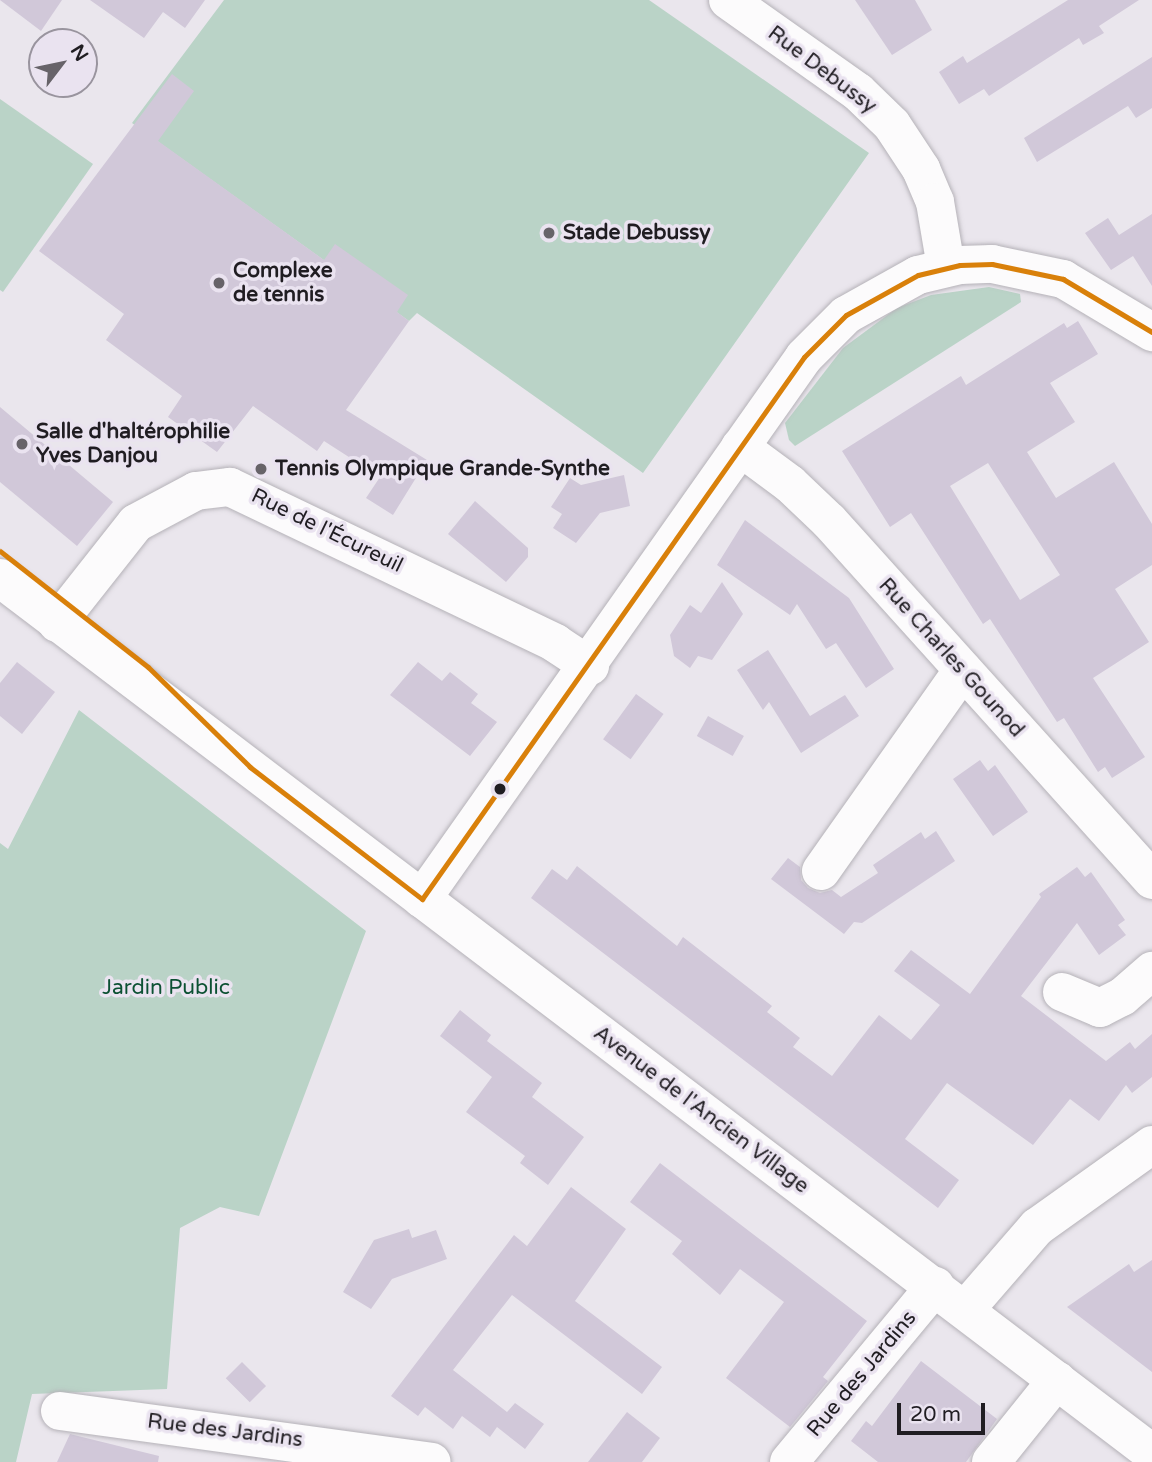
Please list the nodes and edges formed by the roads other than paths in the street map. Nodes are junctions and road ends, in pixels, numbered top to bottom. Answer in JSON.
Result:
{"nodes":[{"id":1,"x":728,"y":0,"type":"edge"},
{"id":2,"x":946,"y":267,"type":"junction"},
{"id":3,"x":1152,"y":332,"type":"edge"},
{"id":4,"x":740,"y":447,"type":"junction"},
{"id":5,"x":0,"y":551,"type":"edge"},
{"id":6,"x":0,"y":578,"type":"edge"},
{"id":7,"x":63,"y":615,"type":"junction"},
{"id":8,"x":590,"y":666,"type":"junction"},
{"id":9,"x":963,"y":670,"type":"junction"},
{"id":10,"x":821,"y":870,"type":"dead end"},
{"id":11,"x":1152,"y":880,"type":"edge"},
{"id":12,"x":422,"y":899,"type":"junction"},
{"id":13,"x":1152,"y":971,"type":"edge"},
{"id":14,"x":1062,"y":992,"type":"dead end"},
{"id":15,"x":1152,"y":1145,"type":"edge"},
{"id":16,"x":935,"y":1286,"type":"junction"},
{"id":17,"x":965,"y":1310,"type":"junction"},
{"id":18,"x":1057,"y":1380,"type":"junction"},
{"id":19,"x":60,"y":1411,"type":"dead end"},
{"id":20,"x":1152,"y":1453,"type":"edge"},
{"id":21,"x":432,"y":1462,"type":"edge"},
{"id":22,"x":789,"y":1462,"type":"edge"},
{"id":23,"x":991,"y":1462,"type":"edge"}],
"edges":[{"from":1,"to":2,"type":"street","name":"Rue Debussy"},
{"from":2,"to":3,"type":"street"},
{"from":2,"to":4,"type":"street"},
{"from":4,"to":8,"type":"street"},
{"from":4,"to":9,"type":"street","name":"Rue Charles Gounod"},
{"from":5,"to":7,"type":"street","name":"Avenue de l'Ancien Village"},
{"from":6,"to":7,"type":"street","name":"Avenue de l'Ancien Village"},
{"from":7,"to":8,"type":"street","name":"Rue de l'Écureuil"},
{"from":7,"to":12,"type":"street","name":"Avenue de l'Ancien Village"},
{"from":8,"to":12,"type":"street"},
{"from":9,"to":10,"type":"street"},
{"from":9,"to":11,"type":"street","name":"Rue Charles Gounod"},
{"from":12,"to":16,"type":"street","name":"Avenue de l'Ancien Village"},
{"from":13,"to":14,"type":"street"},
{"from":15,"to":17,"type":"street"},
{"from":16,"to":17,"type":"street","name":"Avenue de l'Ancien Village"},
{"from":16,"to":22,"type":"street","name":"Rue des Jardins"},
{"from":17,"to":18,"type":"street","name":"Avenue de l'Ancien Village"},
{"from":18,"to":20,"type":"street","name":"Avenue de l'Ancien Village"},
{"from":18,"to":23,"type":"street"},
{"from":19,"to":21,"type":"street","name":"Rue des Jardins"}]}
